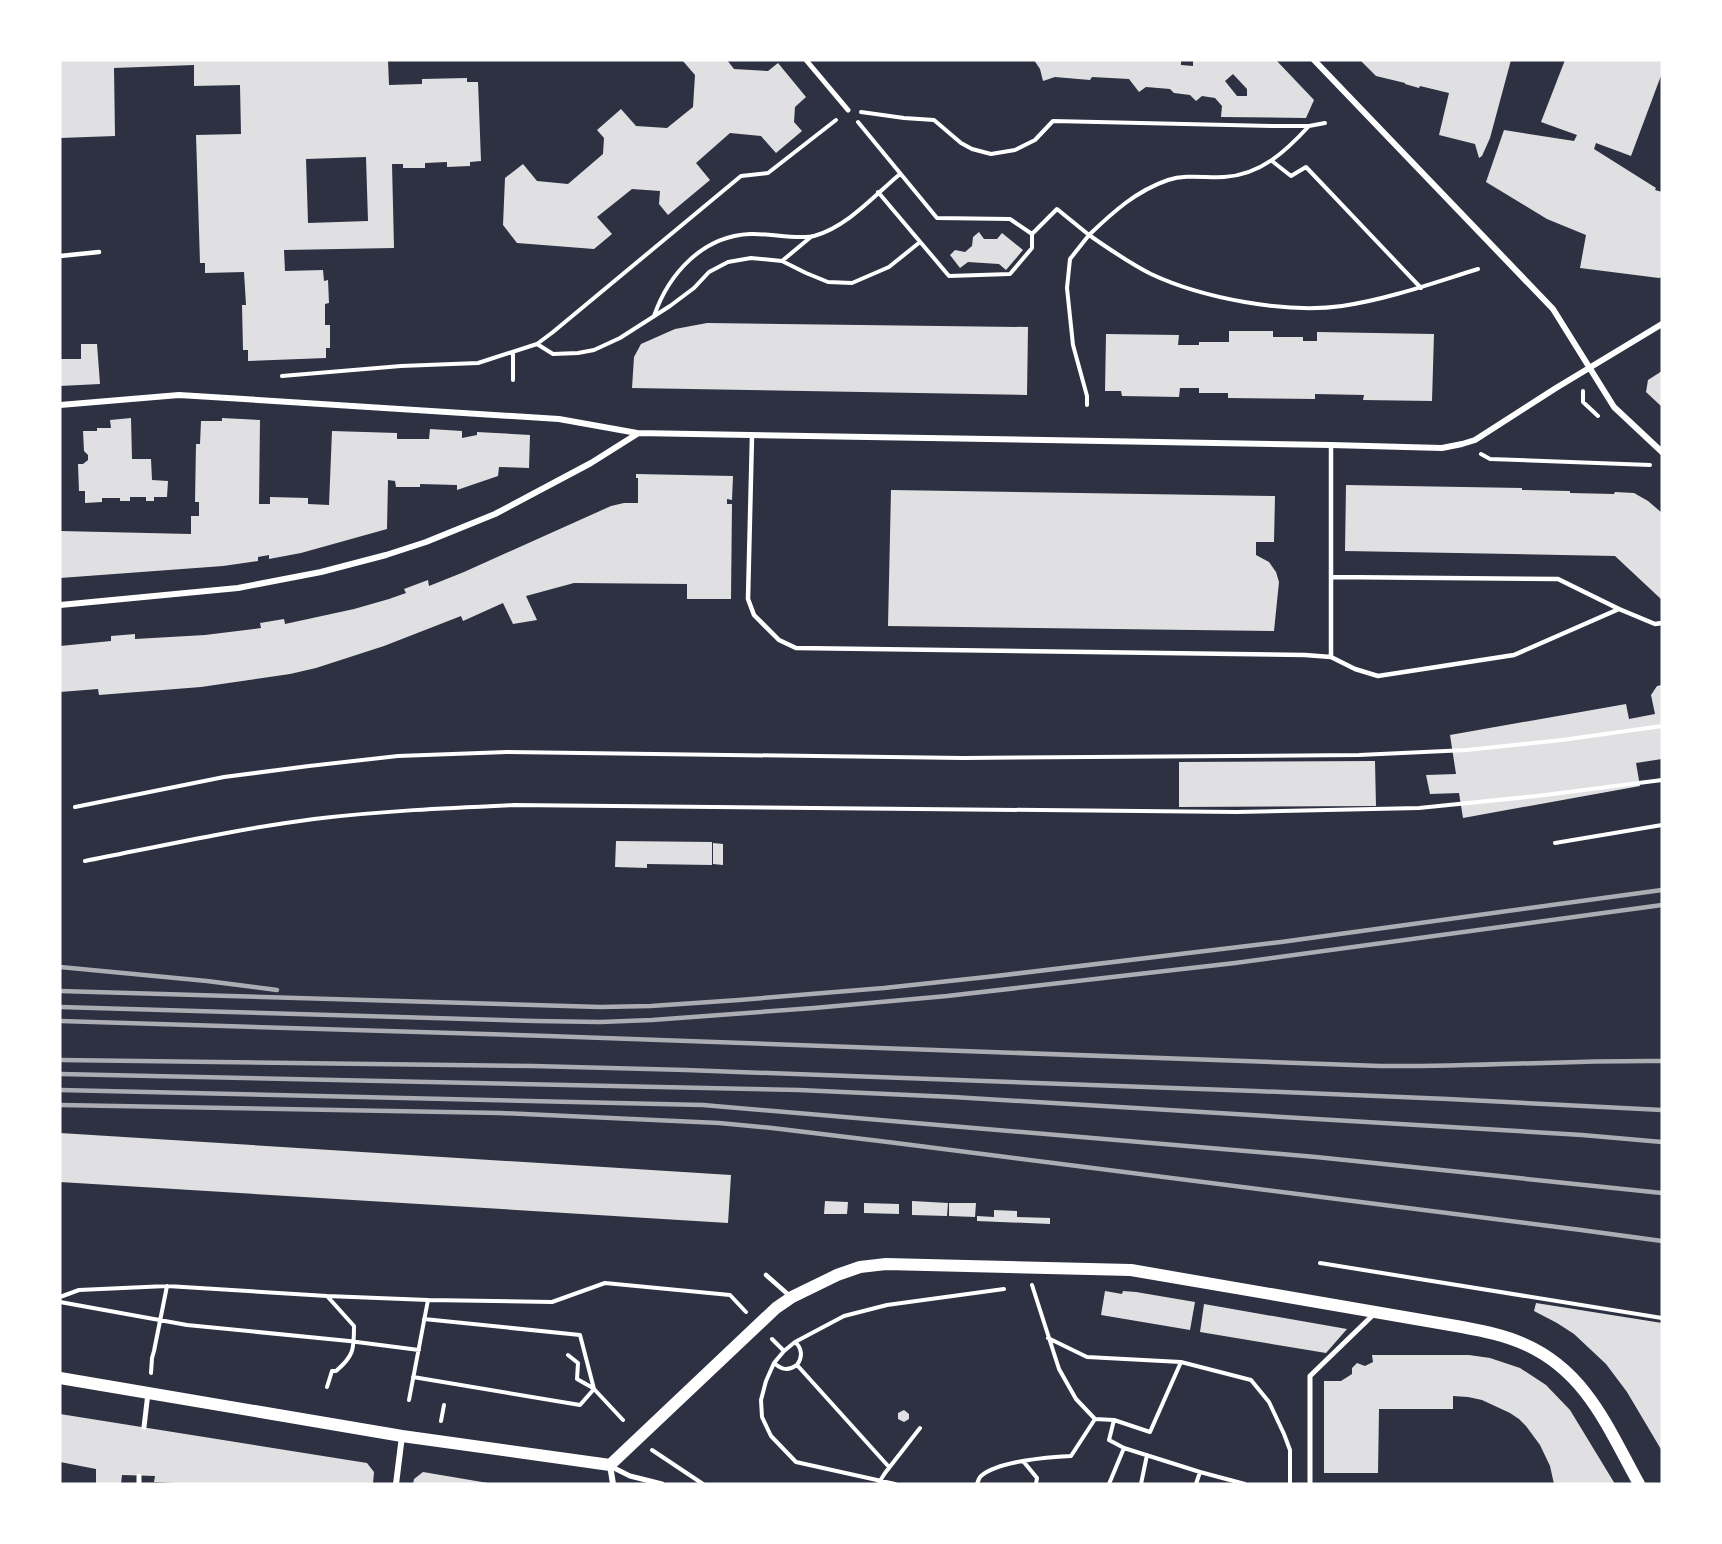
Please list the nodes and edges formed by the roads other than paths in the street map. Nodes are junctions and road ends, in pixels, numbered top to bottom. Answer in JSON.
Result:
{"nodes":[{"id":1,"x":806,"y":60,"type":"edge"},
{"id":2,"x":1314,"y":60,"type":"edge"},
{"id":3,"x":848,"y":110,"type":"road end"},
{"id":4,"x":99,"y":252,"type":"dead end"},
{"id":5,"x":60,"y":256,"type":"edge"},
{"id":6,"x":1662,"y":324,"type":"edge"},
{"id":7,"x":1589,"y":368,"type":"junction"},
{"id":8,"x":60,"y":405,"type":"edge"},
{"id":9,"x":637,"y":434,"type":"junction"},
{"id":10,"x":752,"y":436,"type":"junction"},
{"id":11,"x":1330,"y":445,"type":"junction"},
{"id":12,"x":1662,"y":452,"type":"edge"},
{"id":13,"x":1331,"y":577,"type":"junction"},
{"id":14,"x":60,"y":604,"type":"edge"},
{"id":15,"x":1618,"y":609,"type":"junction"},
{"id":16,"x":1662,"y":623,"type":"edge"},
{"id":17,"x":1331,"y":657,"type":"junction"},
{"id":18,"x":766,"y":1275,"type":"dead end"},
{"id":19,"x":792,"y":1297,"type":"junction"},
{"id":20,"x":1375,"y":1312,"type":"junction"},
{"id":21,"x":60,"y":1378,"type":"edge"},
{"id":22,"x":148,"y":1393,"type":"junction"},
{"id":23,"x":144,"y":1427,"type":"dead end"},
{"id":24,"x":402,"y":1436,"type":"junction"},
{"id":25,"x":610,"y":1466,"type":"junction"},
{"id":26,"x":139,"y":1476,"type":"dead end"},
{"id":27,"x":139,"y":1484,"type":"edge"},
{"id":28,"x":396,"y":1484,"type":"edge"},
{"id":29,"x":613,"y":1484,"type":"edge"},
{"id":30,"x":662,"y":1484,"type":"edge"},
{"id":31,"x":1310,"y":1484,"type":"edge"},
{"id":32,"x":1639,"y":1484,"type":"edge"}],
"edges":[{"from":1,"to":3,"type":"street"},
{"from":2,"to":7,"type":"street"},
{"from":4,"to":5,"type":"lane"},
{"from":6,"to":7,"type":"street"},
{"from":7,"to":11,"type":"street"},
{"from":7,"to":12,"type":"street"},
{"from":8,"to":9,"type":"street"},
{"from":9,"to":10,"type":"street"},
{"from":9,"to":14,"type":"street"},
{"from":10,"to":11,"type":"street"},
{"from":10,"to":17,"type":"lane"},
{"from":11,"to":13,"type":"lane"},
{"from":13,"to":15,"type":"lane"},
{"from":13,"to":17,"type":"lane"},
{"from":15,"to":16,"type":"lane"},
{"from":15,"to":17,"type":"lane"},
{"from":18,"to":19,"type":"lane"},
{"from":19,"to":20,"type":"main road"},
{"from":19,"to":25,"type":"main road"},
{"from":20,"to":31,"type":"street"},
{"from":20,"to":32,"type":"main road"},
{"from":21,"to":22,"type":"main road"},
{"from":22,"to":23,"type":"street"},
{"from":22,"to":24,"type":"main road"},
{"from":24,"to":25,"type":"main road"},
{"from":24,"to":28,"type":"street"},
{"from":25,"to":29,"type":"street"},
{"from":25,"to":30,"type":"street"},
{"from":26,"to":27,"type":"street"}]}
